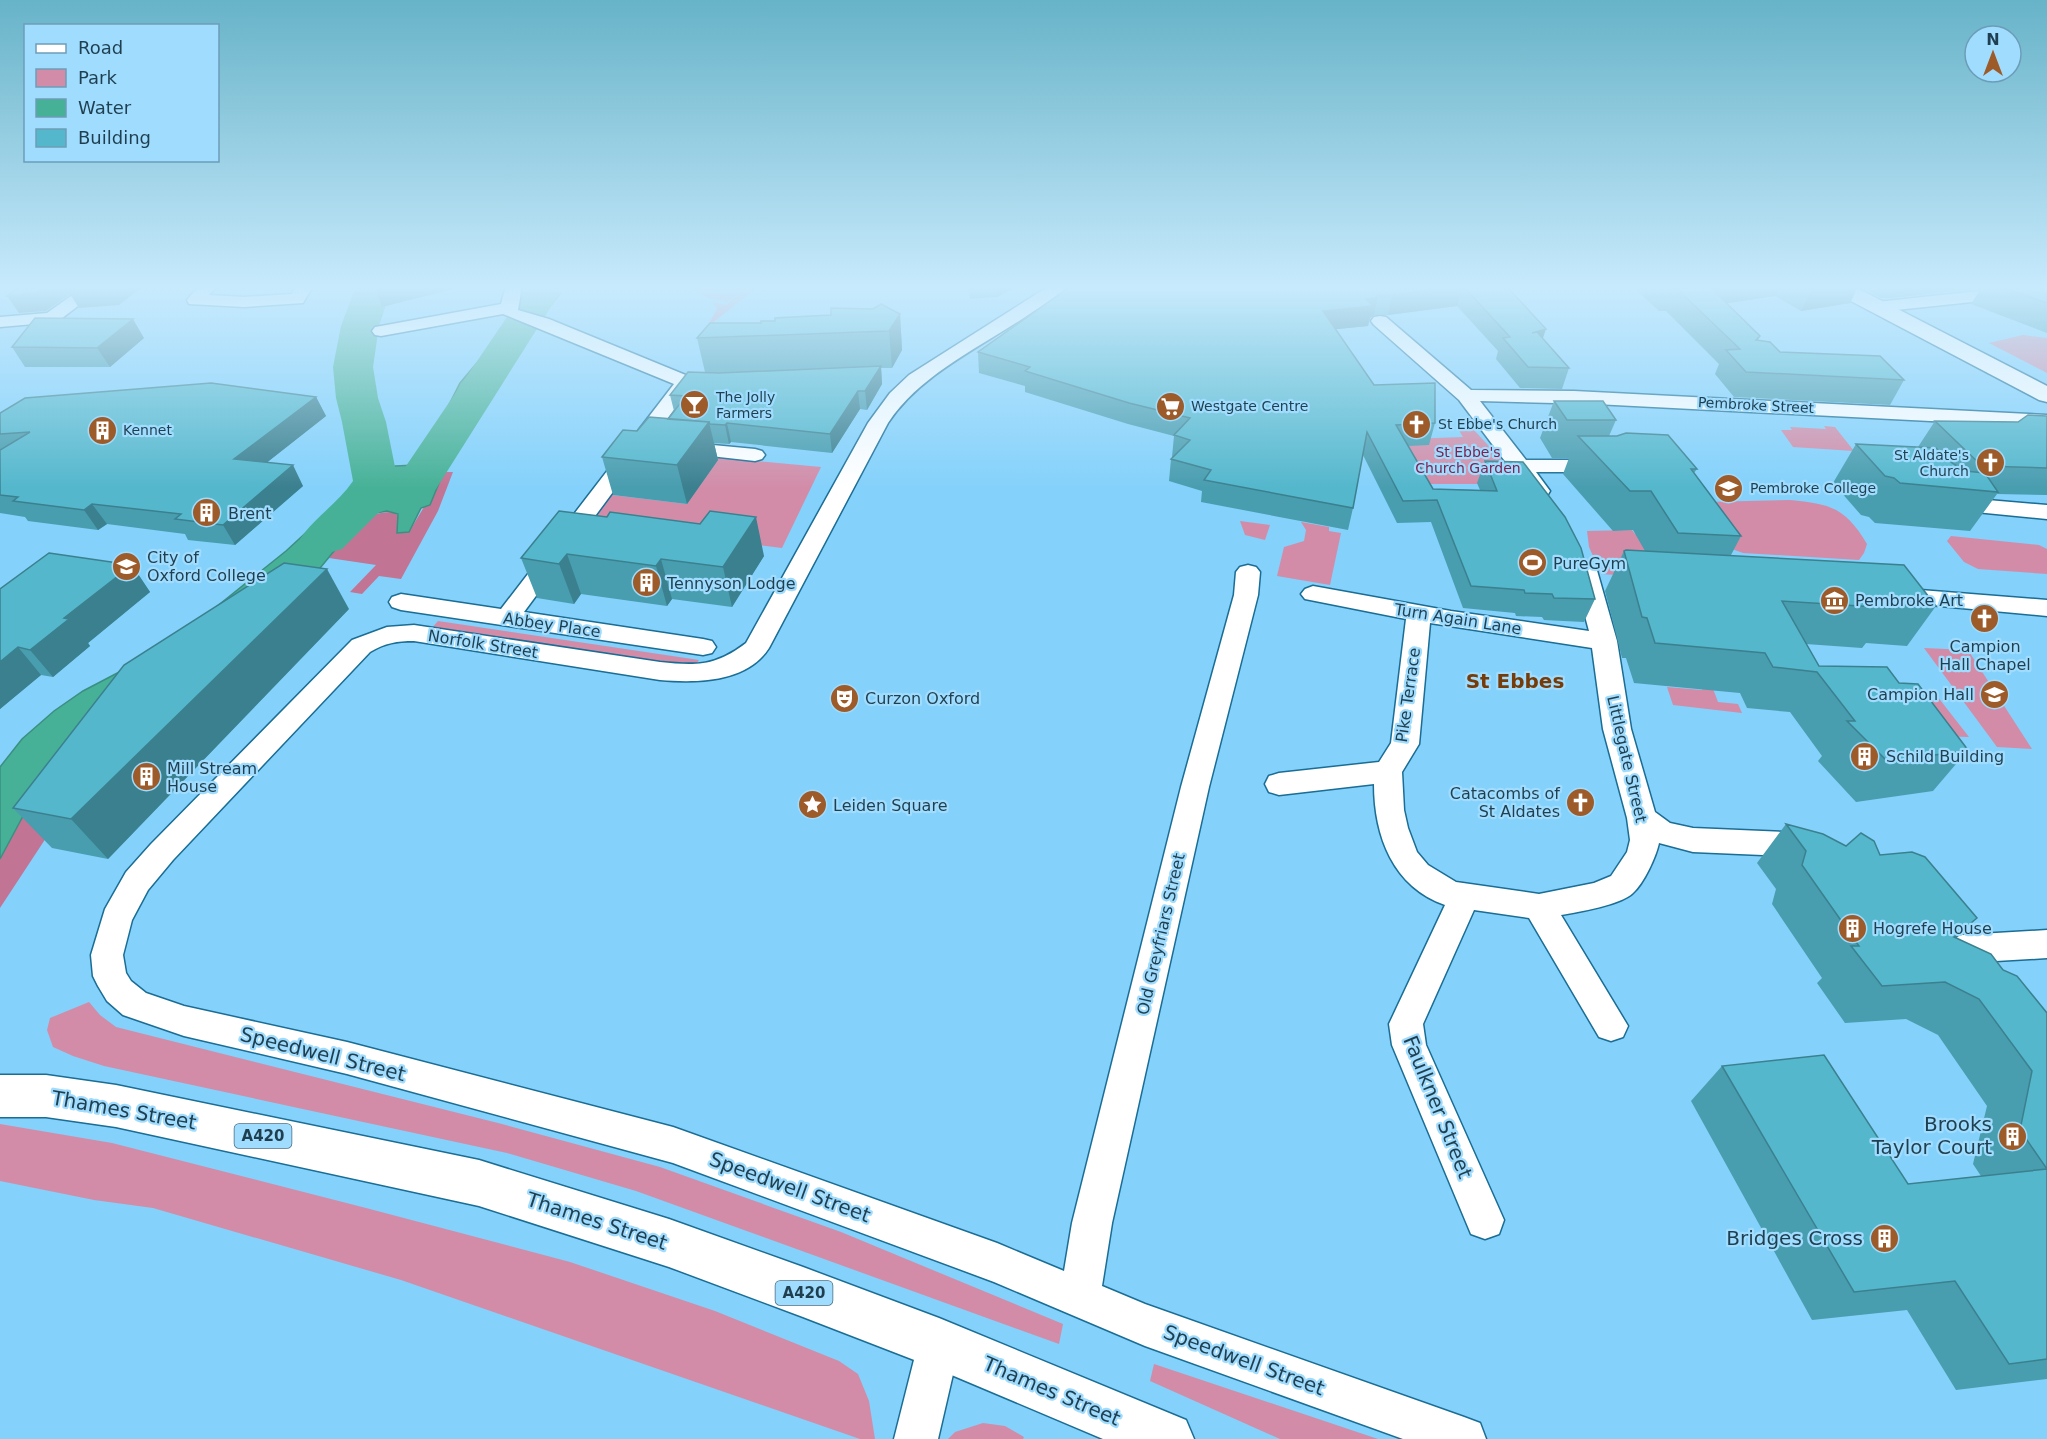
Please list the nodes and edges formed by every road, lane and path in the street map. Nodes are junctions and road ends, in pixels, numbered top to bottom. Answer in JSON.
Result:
{"nodes":[{"id":1,"x":616,"y":353,"type":"edge"},
{"id":2,"x":957,"y":353,"type":"edge"},
{"id":3,"x":1417,"y":353,"type":"edge"},
{"id":4,"x":1966,"y":353,"type":"edge"},
{"id":5,"x":895,"y":375,"type":"dead end"},
{"id":6,"x":918,"y":375,"type":"junction"},
{"id":7,"x":685,"y":382,"type":"junction"},
{"id":8,"x":734,"y":383,"type":"edge"},
{"id":9,"x":2047,"y":395,"type":"edge"},
{"id":10,"x":1466,"y":396,"type":"junction"},
{"id":11,"x":2047,"y":421,"type":"edge"},
{"id":12,"x":638,"y":445,"type":"junction"},
{"id":13,"x":755,"y":455,"type":"dead end"},
{"id":14,"x":1521,"y":466,"type":"junction"},
{"id":15,"x":1601,"y":466,"type":"edge"},
{"id":16,"x":1933,"y":496,"type":"edge"},
{"id":17,"x":1551,"y":507,"type":"edge"},
{"id":18,"x":2047,"y":512,"type":"edge"},
{"id":19,"x":1578,"y":551,"type":"edge"},
{"id":20,"x":1248,"y":572,"type":"dead end"},
{"id":21,"x":1313,"y":594,"type":"dead end"},
{"id":22,"x":1870,"y":595,"type":"edge"},
{"id":23,"x":400,"y":602,"type":"dead end"},
{"id":24,"x":2047,"y":608,"type":"edge"},
{"id":25,"x":1419,"y":614,"type":"junction"},
{"id":26,"x":506,"y":619,"type":"junction"},
{"id":27,"x":1604,"y":641,"type":"junction"},
{"id":28,"x":703,"y":647,"type":"dead end"},
{"id":29,"x":1388,"y":772,"type":"junction"},
{"id":30,"x":1279,"y":784,"type":"dead end"},
{"id":31,"x":1642,"y":818,"type":"junction"},
{"id":32,"x":1841,"y":850,"type":"edge"},
{"id":33,"x":1466,"y":896,"type":"junction"},
{"id":34,"x":1539,"y":907,"type":"junction"},
{"id":35,"x":1942,"y":923,"type":"edge"},
{"id":36,"x":2047,"y":944,"type":"edge"},
{"id":37,"x":1962,"y":949,"type":"junction"},
{"id":38,"x":1983,"y":975,"type":"edge"},
{"id":39,"x":110,"y":976,"type":"joint"},
{"id":40,"x":1611,"y":1026,"type":"dead end"},
{"id":41,"x":0,"y":1096,"type":"edge"},
{"id":42,"x":1485,"y":1220,"type":"dead end"},
{"id":43,"x":1080,"y":1297,"type":"junction"},
{"id":44,"x":939,"y":1344,"type":"junction"},
{"id":45,"x":916,"y":1439,"type":"edge"},
{"id":46,"x":1167,"y":1439,"type":"edge"},
{"id":47,"x":1464,"y":1439,"type":"edge"}],
"edges":[{"from":1,"to":7,"type":"street"},
{"from":2,"to":6,"type":"street"},
{"from":3,"to":10,"type":"street"},
{"from":4,"to":9,"type":"main road"},
{"from":5,"to":6,"type":"street"},
{"from":6,"to":39,"type":"street","name":"Norfolk Street"},
{"from":7,"to":8,"type":"street"},
{"from":7,"to":12,"type":"street"},
{"from":10,"to":11,"type":"street","name":"Pembroke Street"},
{"from":10,"to":14,"type":"street"},
{"from":12,"to":13,"type":"street"},
{"from":12,"to":26,"type":"street"},
{"from":14,"to":15,"type":"street"},
{"from":14,"to":17,"type":"street"},
{"from":16,"to":18,"type":"street"},
{"from":19,"to":27,"type":"street","name":"Littlegate Street"},
{"from":20,"to":43,"type":"street","name":"Old Greyfriars Street"},
{"from":21,"to":25,"type":"street","name":"Turn Again Lane"},
{"from":22,"to":24,"type":"street"},
{"from":23,"to":26,"type":"street","name":"Abbey Place"},
{"from":25,"to":27,"type":"street","name":"Turn Again Lane"},
{"from":25,"to":29,"type":"street","name":"Pike Terrace"},
{"from":26,"to":28,"type":"street","name":"Abbey Place"},
{"from":27,"to":31,"type":"street","name":"Littlegate Street"},
{"from":29,"to":30,"type":"street"},
{"from":29,"to":33,"type":"street"},
{"from":31,"to":32,"type":"street"},
{"from":31,"to":34,"type":"street","name":"Littlegate Street"},
{"from":33,"to":34,"type":"street"},
{"from":33,"to":42,"type":"street","name":"Faulkner Street"},
{"from":34,"to":40,"type":"street"},
{"from":35,"to":37,"type":"street"},
{"from":36,"to":37,"type":"street"},
{"from":37,"to":38,"type":"street"},
{"from":39,"to":43,"type":"street","name":"Speedwell Street"},
{"from":41,"to":44,"type":"main road","name":"Thames Street","number":"A420"},
{"from":43,"to":47,"type":"street","name":"Speedwell Street"},
{"from":44,"to":45,"type":"street"},
{"from":44,"to":46,"type":"main road","name":"Thames Street","number":"A420"}]}
